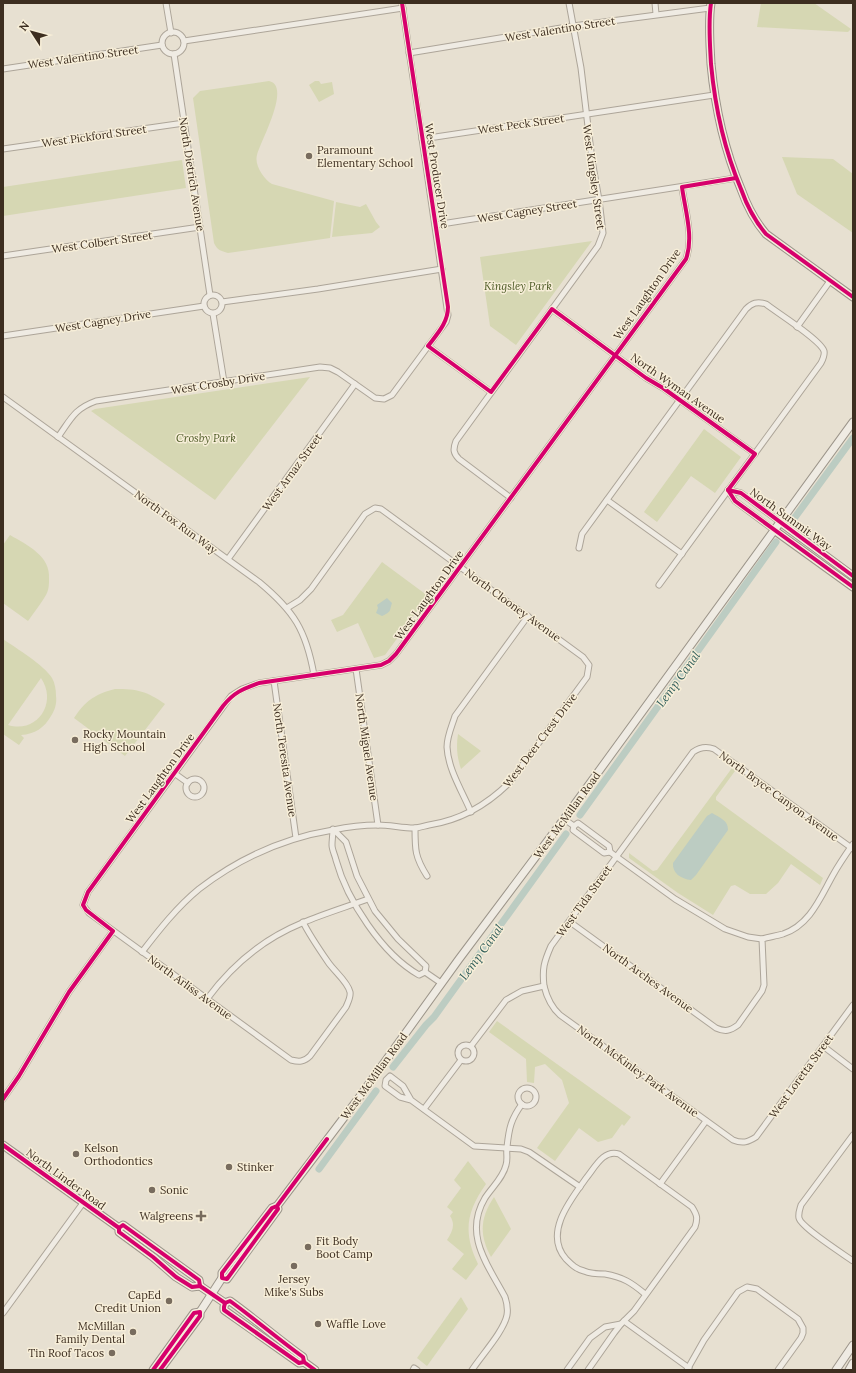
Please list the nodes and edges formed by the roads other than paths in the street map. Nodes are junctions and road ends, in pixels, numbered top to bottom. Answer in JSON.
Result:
{"nodes":[{"id":1,"x":166,"y":3,"type":"edge"},
{"id":2,"x":569,"y":3,"type":"edge"},
{"id":3,"x":655,"y":3,"type":"edge"},
{"id":4,"x":403,"y":5,"type":"edge"},
{"id":5,"x":710,"y":5,"type":"edge"},
{"id":6,"x":656,"y":14,"type":"junction"},
{"id":7,"x":573,"y":26,"type":"junction"},
{"id":8,"x":171,"y":33,"type":"junction"},
{"id":9,"x":184,"y":41,"type":"junction"},
{"id":10,"x":162,"y":45,"type":"junction"},
{"id":11,"x":409,"y":53,"type":"junction"},
{"id":12,"x":174,"y":54,"type":"junction"},
{"id":13,"x":3,"y":69,"type":"edge"},
{"id":14,"x":714,"y":95,"type":"junction"},
{"id":15,"x":586,"y":114,"type":"junction"},
{"id":16,"x":184,"y":123,"type":"junction"},
{"id":17,"x":422,"y":139,"type":"junction"},
{"id":18,"x":3,"y":148,"type":"edge"},
{"id":19,"x":736,"y":178,"type":"junction"},
{"id":20,"x":682,"y":187,"type":"junction"},
{"id":21,"x":599,"y":200,"type":"junction"},
{"id":22,"x":436,"y":224,"type":"junction"},
{"id":23,"x":200,"y":227,"type":"junction"},
{"id":24,"x":3,"y":256,"type":"edge"},
{"id":25,"x":442,"y":269,"type":"junction"},
{"id":26,"x":830,"y":281,"type":"junction"},
{"id":27,"x":210,"y":295,"type":"junction"},
{"id":28,"x":853,"y":297,"type":"edge"},
{"id":29,"x":222,"y":302,"type":"junction"},
{"id":30,"x":204,"y":306,"type":"junction"},
{"id":31,"x":552,"y":309,"type":"junction"},
{"id":32,"x":213,"y":314,"type":"junction"},
{"id":33,"x":797,"y":327,"type":"junction"},
{"id":34,"x":3,"y":336,"type":"edge"},
{"id":35,"x":428,"y":346,"type":"junction"},
{"id":36,"x":615,"y":355,"type":"junction"},
{"id":37,"x":224,"y":382,"type":"junction"},
{"id":38,"x":355,"y":384,"type":"junction"},
{"id":39,"x":491,"y":392,"type":"junction"},
{"id":40,"x":3,"y":397,"type":"edge"},
{"id":41,"x":384,"y":399,"type":"joint"},
{"id":42,"x":679,"y":399,"type":"junction"},
{"id":43,"x":853,"y":422,"type":"edge"},
{"id":44,"x":58,"y":437,"type":"junction"},
{"id":45,"x":755,"y":454,"type":"junction"},
{"id":46,"x":728,"y":490,"type":"junction"},
{"id":47,"x":511,"y":498,"type":"junction"},
{"id":48,"x":607,"y":500,"type":"junction"},
{"id":49,"x":780,"y":522,"type":"junction"},
{"id":50,"x":774,"y":530,"type":"junction"},
{"id":51,"x":578,"y":548,"type":"dead end"},
{"id":52,"x":682,"y":554,"type":"junction"},
{"id":53,"x":228,"y":559,"type":"junction"},
{"id":54,"x":460,"y":567,"type":"junction"},
{"id":55,"x":853,"y":576,"type":"edge"},
{"id":56,"x":659,"y":585,"type":"dead end"},
{"id":57,"x":853,"y":586,"type":"edge"},
{"id":58,"x":287,"y":608,"type":"junction"},
{"id":59,"x":528,"y":616,"type":"junction"},
{"id":60,"x":589,"y":665,"type":"joint"},
{"id":61,"x":356,"y":669,"type":"junction"},
{"id":62,"x":314,"y":676,"type":"junction"},
{"id":63,"x":274,"y":681,"type":"junction"},
{"id":64,"x":704,"y":747,"type":"joint"},
{"id":65,"x":174,"y":773,"type":"junction"},
{"id":66,"x":188,"y":783,"type":"dead end"},
{"id":67,"x":471,"y":812,"type":"junction"},
{"id":68,"x":564,"y":819,"type":"junction"},
{"id":69,"x":378,"y":825,"type":"junction"},
{"id":70,"x":574,"y":826,"type":"junction"},
{"id":71,"x":415,"y":828,"type":"junction"},
{"id":72,"x":333,"y":830,"type":"junction"},
{"id":73,"x":296,"y":838,"type":"junction"},
{"id":74,"x":852,"y":847,"type":"edge"},
{"id":75,"x":610,"y":852,"type":"junction"},
{"id":76,"x":617,"y":857,"type":"junction"},
{"id":77,"x":427,"y":876,"type":"dead end"},
{"id":78,"x":368,"y":899,"type":"junction"},
{"id":79,"x":355,"y":904,"type":"junction"},
{"id":80,"x":83,"y":905,"type":"joint"},
{"id":81,"x":303,"y":922,"type":"junction"},
{"id":82,"x":570,"y":922,"type":"junction"},
{"id":83,"x":113,"y":931,"type":"junction"},
{"id":84,"x":762,"y":939,"type":"junction"},
{"id":85,"x":142,"y":952,"type":"junction"},
{"id":86,"x":425,"y":972,"type":"junction"},
{"id":87,"x":441,"y":983,"type":"junction"},
{"id":88,"x":544,"y":986,"type":"junction"},
{"id":89,"x":207,"y":999,"type":"junction"},
{"id":90,"x":853,"y":1005,"type":"edge"},
{"id":91,"x":471,"y":1046,"type":"junction"},
{"id":92,"x":823,"y":1046,"type":"junction"},
{"id":93,"x":461,"y":1060,"type":"junction"},
{"id":94,"x":853,"y":1069,"type":"edge"},
{"id":95,"x":377,"y":1073,"type":"junction"},
{"id":96,"x":386,"y":1080,"type":"junction"},
{"id":97,"x":3,"y":1099,"type":"edge"},
{"id":98,"x":411,"y":1100,"type":"junction"},
{"id":99,"x":522,"y":1104,"type":"dead end"},
{"id":100,"x":424,"y":1109,"type":"junction"},
{"id":101,"x":706,"y":1120,"type":"junction"},
{"id":102,"x":853,"y":1135,"type":"edge"},
{"id":103,"x":745,"y":1143,"type":"joint"},
{"id":104,"x":3,"y":1145,"type":"edge"},
{"id":105,"x":507,"y":1148,"type":"junction"},
{"id":106,"x":660,"y":1184,"type":"junction"},
{"id":107,"x":580,"y":1187,"type":"junction"},
{"id":108,"x":83,"y":1203,"type":"junction"},
{"id":109,"x":119,"y":1228,"type":"junction"},
{"id":110,"x":853,"y":1261,"type":"edge"},
{"id":111,"x":200,"y":1286,"type":"junction"},
{"id":112,"x":211,"y":1294,"type":"junction"},
{"id":113,"x":646,"y":1294,"type":"junction"},
{"id":114,"x":225,"y":1303,"type":"junction"},
{"id":115,"x":200,"y":1312,"type":"junction"},
{"id":116,"x":3,"y":1313,"type":"edge"},
{"id":117,"x":623,"y":1322,"type":"junction"},
{"id":118,"x":853,"y":1345,"type":"edge"},
{"id":119,"x":843,"y":1359,"type":"junction"},
{"id":120,"x":304,"y":1362,"type":"junction"},
{"id":121,"x":852,"y":1366,"type":"edge"},
{"id":122,"x":162,"y":1369,"type":"edge"},
{"id":123,"x":688,"y":1369,"type":"edge"},
{"id":124,"x":152,"y":1370,"type":"edge"},
{"id":125,"x":315,"y":1370,"type":"edge"},
{"id":126,"x":472,"y":1370,"type":"edge"},
{"id":127,"x":567,"y":1370,"type":"edge"},
{"id":128,"x":588,"y":1370,"type":"edge"},
{"id":129,"x":778,"y":1370,"type":"edge"},
{"id":130,"x":836,"y":1370,"type":"edge"}],
"edges":[{"from":1,"to":8,"type":"street"},
{"from":2,"to":7,"type":"street","name":"West Kingsley Street"},
{"from":3,"to":6,"type":"street"},
{"from":4,"to":9,"type":"street"},
{"from":4,"to":11,"type":"street","name":"West Producer Drive"},
{"from":5,"to":6,"type":"street","name":"West Valentino Street"},
{"from":5,"to":14,"type":"main road"},
{"from":6,"to":7,"type":"street","name":"West Valentino Street"},
{"from":7,"to":11,"type":"street","name":"West Valentino Street"},
{"from":7,"to":15,"type":"street","name":"West Kingsley Street"},
{"from":8,"to":9,"type":"street"},
{"from":8,"to":10,"type":"street"},
{"from":9,"to":12,"type":"street"},
{"from":10,"to":12,"type":"street"},
{"from":10,"to":13,"type":"street","name":"West Valentino Street"},
{"from":11,"to":17,"type":"street","name":"West Producer Drive"},
{"from":12,"to":16,"type":"street","name":"North Dietrich Avenue"},
{"from":14,"to":15,"type":"street","name":"West Peck Street"},
{"from":14,"to":19,"type":"main road"},
{"from":15,"to":17,"type":"street","name":"West Peck Street"},
{"from":15,"to":21,"type":"street","name":"West Kingsley Street"},
{"from":16,"to":18,"type":"street","name":"West Pickford Street"},
{"from":16,"to":23,"type":"street","name":"North Dietrich Avenue"},
{"from":17,"to":22,"type":"street","name":"West Producer Drive"},
{"from":19,"to":20,"type":"street","name":"West Cagney Street"},
{"from":19,"to":26,"type":"main road"},
{"from":20,"to":21,"type":"street","name":"West Cagney Street"},
{"from":20,"to":36,"type":"street","name":"West Laughton Drive"},
{"from":21,"to":22,"type":"street","name":"West Cagney Street"},
{"from":21,"to":31,"type":"street","name":"West Kingsley Street"},
{"from":22,"to":25,"type":"street","name":"West Producer Drive"},
{"from":23,"to":24,"type":"street","name":"West Colbert Street"},
{"from":23,"to":27,"type":"street","name":"North Dietrich Avenue"},
{"from":25,"to":29,"type":"street"},
{"from":25,"to":35,"type":"street","name":"West Producer Drive"},
{"from":26,"to":28,"type":"main road"},
{"from":26,"to":33,"type":"street"},
{"from":27,"to":29,"type":"street"},
{"from":27,"to":30,"type":"street"},
{"from":29,"to":32,"type":"street"},
{"from":30,"to":32,"type":"street"},
{"from":30,"to":34,"type":"street","name":"West Cagney Drive"},
{"from":31,"to":36,"type":"street","name":"North Wyman Avenue"},
{"from":31,"to":39,"type":"street","name":"West Kingsley Street"},
{"from":32,"to":37,"type":"street"},
{"from":33,"to":42,"type":"street"},
{"from":33,"to":45,"type":"street"},
{"from":35,"to":39,"type":"street"},
{"from":35,"to":41,"type":"street","name":"West Producer Drive"},
{"from":36,"to":42,"type":"street","name":"North Wyman Avenue"},
{"from":36,"to":47,"type":"street","name":"West Laughton Drive"},
{"from":37,"to":38,"type":"street","name":"West Crosby Drive"},
{"from":37,"to":44,"type":"street","name":"West Crosby Drive"},
{"from":38,"to":41,"type":"street","name":"West Crosby Drive"},
{"from":38,"to":53,"type":"street","name":"West Arnaz Street"},
{"from":39,"to":47,"type":"street","name":"West Kingsley Street"},
{"from":40,"to":44,"type":"street","name":"North Fox Run Way"},
{"from":42,"to":45,"type":"street","name":"North Wyman Avenue"},
{"from":42,"to":48,"type":"street"},
{"from":43,"to":49,"type":"main road","name":"West McMillan Road"},
{"from":44,"to":53,"type":"street","name":"North Fox Run Way"},
{"from":45,"to":46,"type":"street"},
{"from":46,"to":49,"type":"street","name":"North Summit Way"},
{"from":46,"to":50,"type":"street","name":"North Summit Way"},
{"from":46,"to":52,"type":"street"},
{"from":47,"to":54,"type":"street","name":"West Laughton Drive"},
{"from":48,"to":51,"type":"street"},
{"from":48,"to":52,"type":"street"},
{"from":49,"to":50,"type":"main road","name":"West McMillan Road"},
{"from":49,"to":55,"type":"main road","name":"North Summit Way"},
{"from":50,"to":57,"type":"main road","name":"North Summit Way"},
{"from":50,"to":68,"type":"main road","name":"West McMillan Road"},
{"from":52,"to":56,"type":"street"},
{"from":53,"to":58,"type":"street","name":"North Fox Run Way"},
{"from":54,"to":58,"type":"street","name":"North Clooney Avenue"},
{"from":54,"to":59,"type":"street","name":"North Clooney Avenue"},
{"from":54,"to":61,"type":"street","name":"West Laughton Drive"},
{"from":58,"to":62,"type":"street","name":"North Fox Run Way"},
{"from":59,"to":60,"type":"street","name":"North Clooney Avenue"},
{"from":59,"to":67,"type":"street"},
{"from":60,"to":67,"type":"street","name":"West Deer Crest Drive"},
{"from":61,"to":62,"type":"street","name":"West Laughton Drive"},
{"from":61,"to":69,"type":"street","name":"North Miguel Avenue"},
{"from":62,"to":63,"type":"street","name":"West Laughton Drive"},
{"from":63,"to":65,"type":"street","name":"West Laughton Drive"},
{"from":63,"to":73,"type":"street","name":"North Teresita Avenue"},
{"from":64,"to":74,"type":"street","name":"North Bryce Canyon Avenue"},
{"from":64,"to":76,"type":"street","name":"West Tida Street"},
{"from":65,"to":66,"type":"street","name":"West Laughton Drive"},
{"from":65,"to":80,"type":"street","name":"West Laughton Drive"},
{"from":67,"to":71,"type":"street","name":"West Deer Crest Drive"},
{"from":68,"to":70,"type":"street"},
{"from":68,"to":87,"type":"main road","name":"West McMillan Road"},
{"from":69,"to":71,"type":"street","name":"West Deer Crest Drive"},
{"from":69,"to":72,"type":"street","name":"West Deer Crest Drive"},
{"from":70,"to":75,"type":"street"},
{"from":70,"to":75,"type":"street"},
{"from":71,"to":77,"type":"street"},
{"from":72,"to":73,"type":"street","name":"West Deer Crest Drive"},
{"from":72,"to":78,"type":"street"},
{"from":72,"to":79,"type":"street"},
{"from":73,"to":85,"type":"street","name":"West Deer Crest Drive"},
{"from":74,"to":84,"type":"street"},
{"from":75,"to":76,"type":"street"},
{"from":76,"to":82,"type":"street","name":"West Tida Street"},
{"from":76,"to":84,"type":"street"},
{"from":78,"to":79,"type":"street"},
{"from":78,"to":86,"type":"street"},
{"from":79,"to":81,"type":"street"},
{"from":79,"to":86,"type":"street"},
{"from":80,"to":83,"type":"street","name":"North Arliss Avenue"},
{"from":81,"to":89,"type":"street"},
{"from":81,"to":89,"type":"street","name":"North Arliss Avenue"},
{"from":82,"to":84,"type":"street","name":"North Arches Avenue"},
{"from":82,"to":88,"type":"street","name":"West Tida Street"},
{"from":83,"to":85,"type":"street","name":"North Arliss Avenue"},
{"from":83,"to":97,"type":"street"},
{"from":85,"to":89,"type":"street","name":"North Arliss Avenue"},
{"from":86,"to":87,"type":"street"},
{"from":87,"to":95,"type":"main road","name":"West McMillan Road"},
{"from":88,"to":91,"type":"street"},
{"from":88,"to":101,"type":"street","name":"North McKinley Park Avenue"},
{"from":90,"to":92,"type":"street","name":"West Loretta Street"},
{"from":91,"to":93,"type":"street"},
{"from":91,"to":93,"type":"street"},
{"from":92,"to":94,"type":"street"},
{"from":92,"to":103,"type":"street","name":"West Loretta Street"},
{"from":93,"to":100,"type":"street"},
{"from":95,"to":96,"type":"street"},
{"from":95,"to":112,"type":"main road","name":"West McMillan Road"},
{"from":96,"to":98,"type":"street"},
{"from":96,"to":98,"type":"street"},
{"from":98,"to":100,"type":"street"},
{"from":99,"to":105,"type":"street"},
{"from":100,"to":105,"type":"street"},
{"from":101,"to":103,"type":"street","name":"North McKinley Park Avenue"},
{"from":101,"to":106,"type":"street"},
{"from":102,"to":110,"type":"street"},
{"from":104,"to":108,"type":"main road","name":"North Linder Road"},
{"from":105,"to":107,"type":"street"},
{"from":105,"to":126,"type":"street"},
{"from":106,"to":107,"type":"street"},
{"from":106,"to":113,"type":"street"},
{"from":107,"to":113,"type":"street"},
{"from":108,"to":109,"type":"main road","name":"North Linder Road"},
{"from":108,"to":116,"type":"street"},
{"from":109,"to":111,"type":"main road","name":"North Linder Road"},
{"from":109,"to":111,"type":"main road","name":"North Linder Road"},
{"from":111,"to":112,"type":"main road","name":"North Linder Road"},
{"from":112,"to":114,"type":"main road","name":"North Linder Road"},
{"from":112,"to":115,"type":"main road","name":"West McMillan Road"},
{"from":113,"to":117,"type":"street"},
{"from":114,"to":120,"type":"main road","name":"North Linder Road"},
{"from":114,"to":120,"type":"main road","name":"North Linder Road"},
{"from":115,"to":122,"type":"main road","name":"West McMillan Road"},
{"from":115,"to":124,"type":"main road","name":"West McMillan Road"},
{"from":117,"to":123,"type":"street"},
{"from":117,"to":127,"type":"street"},
{"from":117,"to":128,"type":"street"},
{"from":118,"to":119,"type":"main road"},
{"from":119,"to":121,"type":"street"},
{"from":119,"to":130,"type":"main road"},
{"from":120,"to":125,"type":"main road","name":"North Linder Road"},
{"from":123,"to":129,"type":"street"}]}
